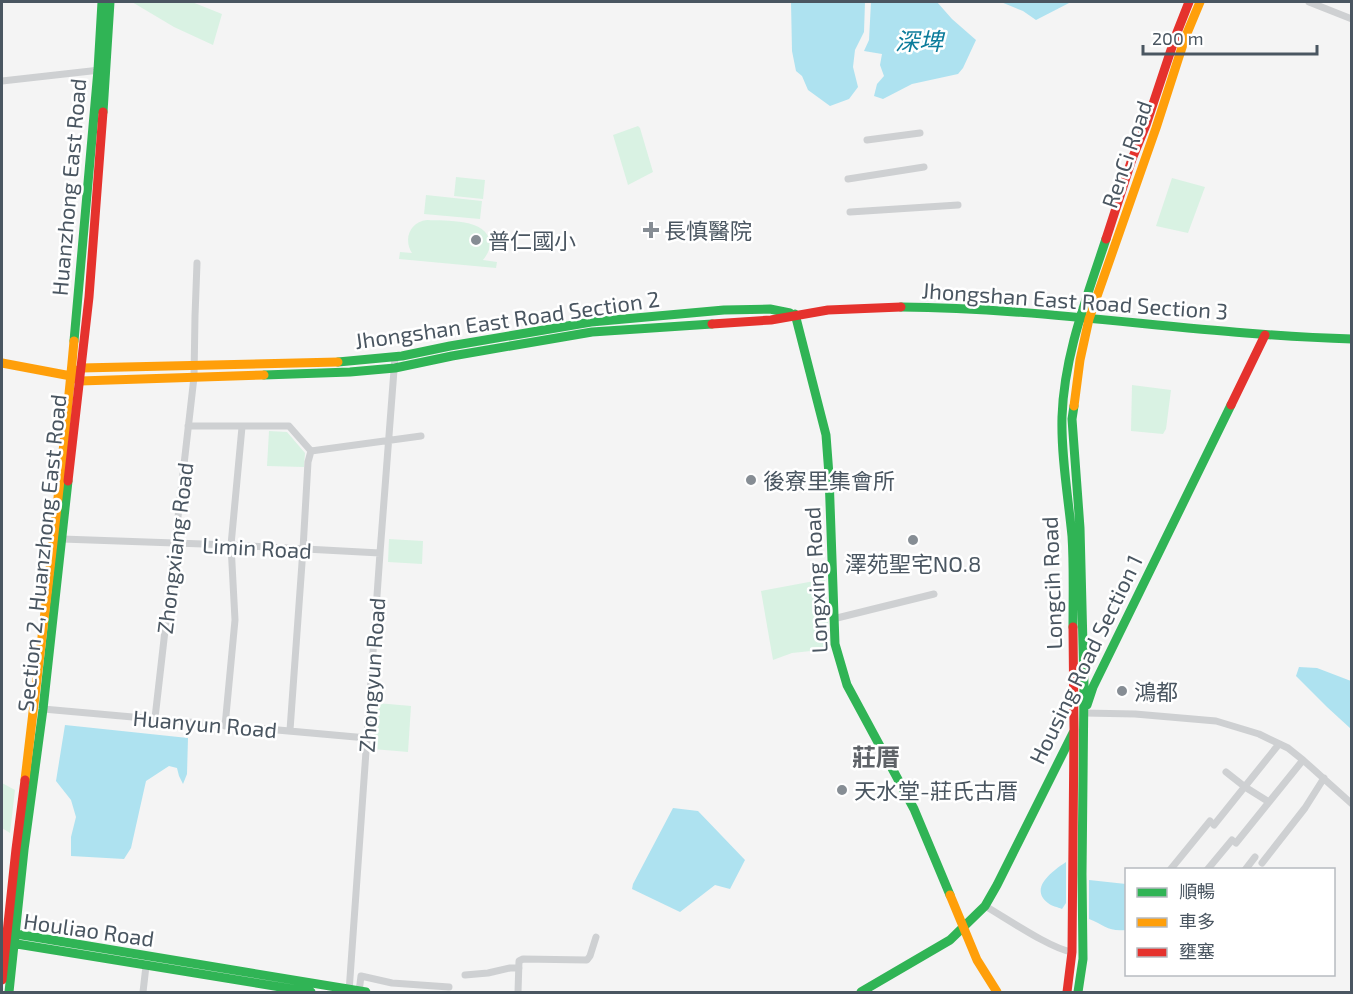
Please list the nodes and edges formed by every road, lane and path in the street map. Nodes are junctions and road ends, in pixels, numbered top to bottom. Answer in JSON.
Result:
{"nodes":[{"id":1,"x":102,"y":2,"type":"edge"},
{"id":2,"x":110,"y":2,"type":"edge"},
{"id":3,"x":1189,"y":2,"type":"edge"},
{"id":4,"x":1200,"y":2,"type":"edge"},
{"id":5,"x":1309,"y":2,"type":"edge"},
{"id":6,"x":1352,"y":19,"type":"edge"},
{"id":7,"x":102,"y":70,"type":"junction"},
{"id":8,"x":2,"y":81,"type":"edge"},
{"id":9,"x":920,"y":133,"type":"dead end"},
{"id":10,"x":867,"y":140,"type":"dead end"},
{"id":11,"x":924,"y":167,"type":"dead end"},
{"id":12,"x":848,"y":178,"type":"dead end"},
{"id":13,"x":958,"y":205,"type":"dead end"},
{"id":14,"x":850,"y":212,"type":"dead end"},
{"id":15,"x":1112,"y":220,"type":"junction"},
{"id":16,"x":1122,"y":223,"type":"junction"},
{"id":17,"x":197,"y":263,"type":"dead end"},
{"id":18,"x":795,"y":314,"type":"junction"},
{"id":19,"x":1085,"y":319,"type":"junction"},
{"id":20,"x":1265,"y":335,"type":"junction"},
{"id":21,"x":1352,"y":339,"type":"edge"},
{"id":22,"x":395,"y":357,"type":"junction"},
{"id":23,"x":2,"y":363,"type":"edge"},
{"id":24,"x":194,"y":366,"type":"junction"},
{"id":25,"x":81,"y":368,"type":"junction"},
{"id":26,"x":395,"y":368,"type":"junction"},
{"id":27,"x":71,"y":376,"type":"junction"},
{"id":28,"x":194,"y":377,"type":"junction"},
{"id":29,"x":80,"y":381,"type":"junction"},
{"id":30,"x":188,"y":426,"type":"junction"},
{"id":31,"x":242,"y":427,"type":"junction"},
{"id":32,"x":421,"y":436,"type":"dead end"},
{"id":33,"x":388,"y":441,"type":"junction"},
{"id":34,"x":311,"y":451,"type":"junction"},
{"id":35,"x":1063,"y":452,"type":"junction"},
{"id":36,"x":1075,"y":452,"type":"junction"},
{"id":37,"x":62,"y":539,"type":"junction"},
{"id":38,"x":175,"y":543,"type":"junction"},
{"id":39,"x":231,"y":545,"type":"junction"},
{"id":40,"x":303,"y":549,"type":"junction"},
{"id":41,"x":380,"y":553,"type":"junction"},
{"id":42,"x":934,"y":594,"type":"dead end"},
{"id":43,"x":833,"y":619,"type":"junction"},
{"id":44,"x":43,"y":709,"type":"junction"},
{"id":45,"x":1084,"y":713,"type":"junction"},
{"id":46,"x":155,"y":718,"type":"junction"},
{"id":47,"x":225,"y":726,"type":"junction"},
{"id":48,"x":290,"y":730,"type":"junction"},
{"id":49,"x":1074,"y":730,"type":"junction"},
{"id":50,"x":367,"y":738,"type":"junction"},
{"id":51,"x":1280,"y":744,"type":"junction"},
{"id":52,"x":1303,"y":759,"type":"junction"},
{"id":53,"x":1226,"y":772,"type":"dead end"},
{"id":54,"x":1324,"y":778,"type":"junction"},
{"id":55,"x":1245,"y":787,"type":"junction"},
{"id":56,"x":1269,"y":802,"type":"junction"},
{"id":57,"x":1352,"y":804,"type":"edge"},
{"id":58,"x":1255,"y":857,"type":"dead end"},
{"id":59,"x":1262,"y":863,"type":"dead end"},
{"id":60,"x":1172,"y":868,"type":"edge"},
{"id":61,"x":1209,"y":868,"type":"edge"},
{"id":62,"x":1247,"y":868,"type":"edge"},
{"id":63,"x":985,"y":906,"type":"junction"},
{"id":64,"x":963,"y":928,"type":"junction"},
{"id":65,"x":596,"y":937,"type":"dead end"},
{"id":66,"x":9,"y":940,"type":"edge"},
{"id":67,"x":1072,"y":951,"type":"junction"},
{"id":68,"x":146,"y":966,"type":"junction"},
{"id":69,"x":519,"y":968,"type":"junction"},
{"id":70,"x":465,"y":975,"type":"dead end"},
{"id":71,"x":2,"y":980,"type":"edge"},
{"id":72,"x":449,"y":987,"type":"dead end"},
{"id":73,"x":272,"y":989,"type":"edge"},
{"id":74,"x":356,"y":992,"type":"edge"},
{"id":75,"x":9,"y":993,"type":"edge"},
{"id":76,"x":142,"y":993,"type":"edge"},
{"id":77,"x":311,"y":993,"type":"edge"},
{"id":78,"x":518,"y":993,"type":"edge"},
{"id":79,"x":861,"y":993,"type":"edge"},
{"id":80,"x":997,"y":993,"type":"edge"},
{"id":81,"x":1067,"y":993,"type":"edge"},
{"id":82,"x":1078,"y":993,"type":"edge"}],
"edges":[{"from":1,"to":7,"type":"street","name":"Huanzhong East Road"},
{"from":2,"to":7,"type":"street","name":"Huanzhong East Road"},
{"from":3,"to":15,"type":"street","name":"RenCi Road"},
{"from":4,"to":16,"type":"street","name":"RenCi Road"},
{"from":5,"to":6,"type":"street"},
{"from":7,"to":8,"type":"street"},
{"from":7,"to":25,"type":"street","name":"Huanzhong East Road"},
{"from":7,"to":27,"type":"street","name":"Huanzhong East Road"},
{"from":9,"to":10,"type":"street"},
{"from":11,"to":12,"type":"street"},
{"from":13,"to":14,"type":"street"},
{"from":15,"to":16,"type":"street"},
{"from":15,"to":19,"type":"street","name":"RenCi Road"},
{"from":16,"to":19,"type":"street","name":"RenCi Road"},
{"from":17,"to":24,"type":"street","name":"Zhongxiang Road"},
{"from":18,"to":19,"type":"street","name":"Jhongshan East Road Section 3"},
{"from":18,"to":22,"type":"street","name":"Jhongshan East Road Section 2"},
{"from":18,"to":26,"type":"street","name":"Jhongshan East Road Section 2"},
{"from":18,"to":43,"type":"street","name":"Longxing Road"},
{"from":19,"to":20,"type":"street","name":"Jhongshan East Road Section 3"},
{"from":19,"to":35,"type":"street","name":"Longcih Road"},
{"from":19,"to":36,"type":"street","name":"Longcih Road"},
{"from":20,"to":21,"type":"street","name":"Jhongshan East Road Section 3"},
{"from":20,"to":45,"type":"street","name":"Housing Road Section 1"},
{"from":22,"to":24,"type":"street","name":"Jhongshan East Road Section 2"},
{"from":22,"to":26,"type":"street","name":"Zhongyun Road"},
{"from":23,"to":27,"type":"street"},
{"from":24,"to":25,"type":"street","name":"Jhongshan East Road Section 2"},
{"from":24,"to":28,"type":"street","name":"Zhongxiang Road"},
{"from":25,"to":27,"type":"street"},
{"from":25,"to":29,"type":"street","name":"Section 2, Huanzhong East Road"},
{"from":26,"to":28,"type":"street","name":"Jhongshan East Road Section 2"},
{"from":26,"to":33,"type":"street","name":"Zhongyun Road"},
{"from":27,"to":29,"type":"street"},
{"from":27,"to":66,"type":"street","name":"Section 2, Huanzhong East Road"},
{"from":28,"to":29,"type":"street","name":"Jhongshan East Road Section 2"},
{"from":28,"to":30,"type":"street","name":"Zhongxiang Road"},
{"from":29,"to":37,"type":"street","name":"Section 2, Huanzhong East Road"},
{"from":30,"to":31,"type":"street"},
{"from":30,"to":38,"type":"street","name":"Zhongxiang Road"},
{"from":31,"to":34,"type":"street"},
{"from":31,"to":39,"type":"street"},
{"from":32,"to":33,"type":"street"},
{"from":33,"to":34,"type":"street"},
{"from":33,"to":41,"type":"street","name":"Zhongyun Road"},
{"from":34,"to":40,"type":"street"},
{"from":35,"to":36,"type":"street"},
{"from":35,"to":49,"type":"street","name":"Longcih Road"},
{"from":36,"to":45,"type":"street","name":"Longcih Road"},
{"from":37,"to":38,"type":"street","name":"Limin Road"},
{"from":37,"to":44,"type":"street","name":"Section 2, Huanzhong East Road"},
{"from":38,"to":39,"type":"street","name":"Limin Road"},
{"from":38,"to":46,"type":"street","name":"Zhongxiang Road"},
{"from":39,"to":40,"type":"street","name":"Limin Road"},
{"from":39,"to":47,"type":"street"},
{"from":40,"to":41,"type":"street","name":"Limin Road"},
{"from":40,"to":48,"type":"street"},
{"from":41,"to":50,"type":"street","name":"Zhongyun Road"},
{"from":42,"to":43,"type":"street"},
{"from":43,"to":64,"type":"street","name":"Longxing Road"},
{"from":44,"to":46,"type":"street","name":"Huanyun Road"},
{"from":44,"to":66,"type":"street","name":"Section 2, Huanzhong East Road"},
{"from":45,"to":49,"type":"street","name":"Housing Road Section 1"},
{"from":45,"to":51,"type":"street"},
{"from":45,"to":82,"type":"street","name":"Longcih Road"},
{"from":46,"to":47,"type":"street","name":"Huanyun Road"},
{"from":47,"to":48,"type":"street","name":"Huanyun Road"},
{"from":48,"to":50,"type":"street","name":"Huanyun Road"},
{"from":49,"to":63,"type":"street","name":"Housing Road Section 1"},
{"from":49,"to":67,"type":"street","name":"Longcih Road"},
{"from":50,"to":74,"type":"street","name":"Zhongyun Road"},
{"from":51,"to":52,"type":"street"},
{"from":51,"to":55,"type":"street"},
{"from":52,"to":54,"type":"street"},
{"from":52,"to":56,"type":"street"},
{"from":53,"to":55,"type":"street"},
{"from":54,"to":57,"type":"street"},
{"from":54,"to":59,"type":"street"},
{"from":55,"to":56,"type":"street"},
{"from":55,"to":60,"type":"street"},
{"from":56,"to":61,"type":"street"},
{"from":58,"to":62,"type":"street"},
{"from":63,"to":64,"type":"street","name":"Housing Road Section 1"},
{"from":63,"to":67,"type":"street"},
{"from":64,"to":79,"type":"street","name":"Housing Road Section 1"},
{"from":64,"to":80,"type":"street"},
{"from":65,"to":69,"type":"street"},
{"from":66,"to":68,"type":"street","name":"Houliao Road"},
{"from":66,"to":71,"type":"street","name":"Section 2, Huanzhong East Road"},
{"from":66,"to":74,"type":"street","name":"Houliao Road"},
{"from":66,"to":75,"type":"street","name":"Section 2, Huanzhong East Road"},
{"from":67,"to":81,"type":"street","name":"Longcih Road"},
{"from":68,"to":73,"type":"street","name":"Houliao Road"},
{"from":68,"to":76,"type":"street"},
{"from":69,"to":70,"type":"street"},
{"from":69,"to":78,"type":"street"},
{"from":72,"to":74,"type":"street"},
{"from":73,"to":77,"type":"street","name":"Houliao Road"}]}
